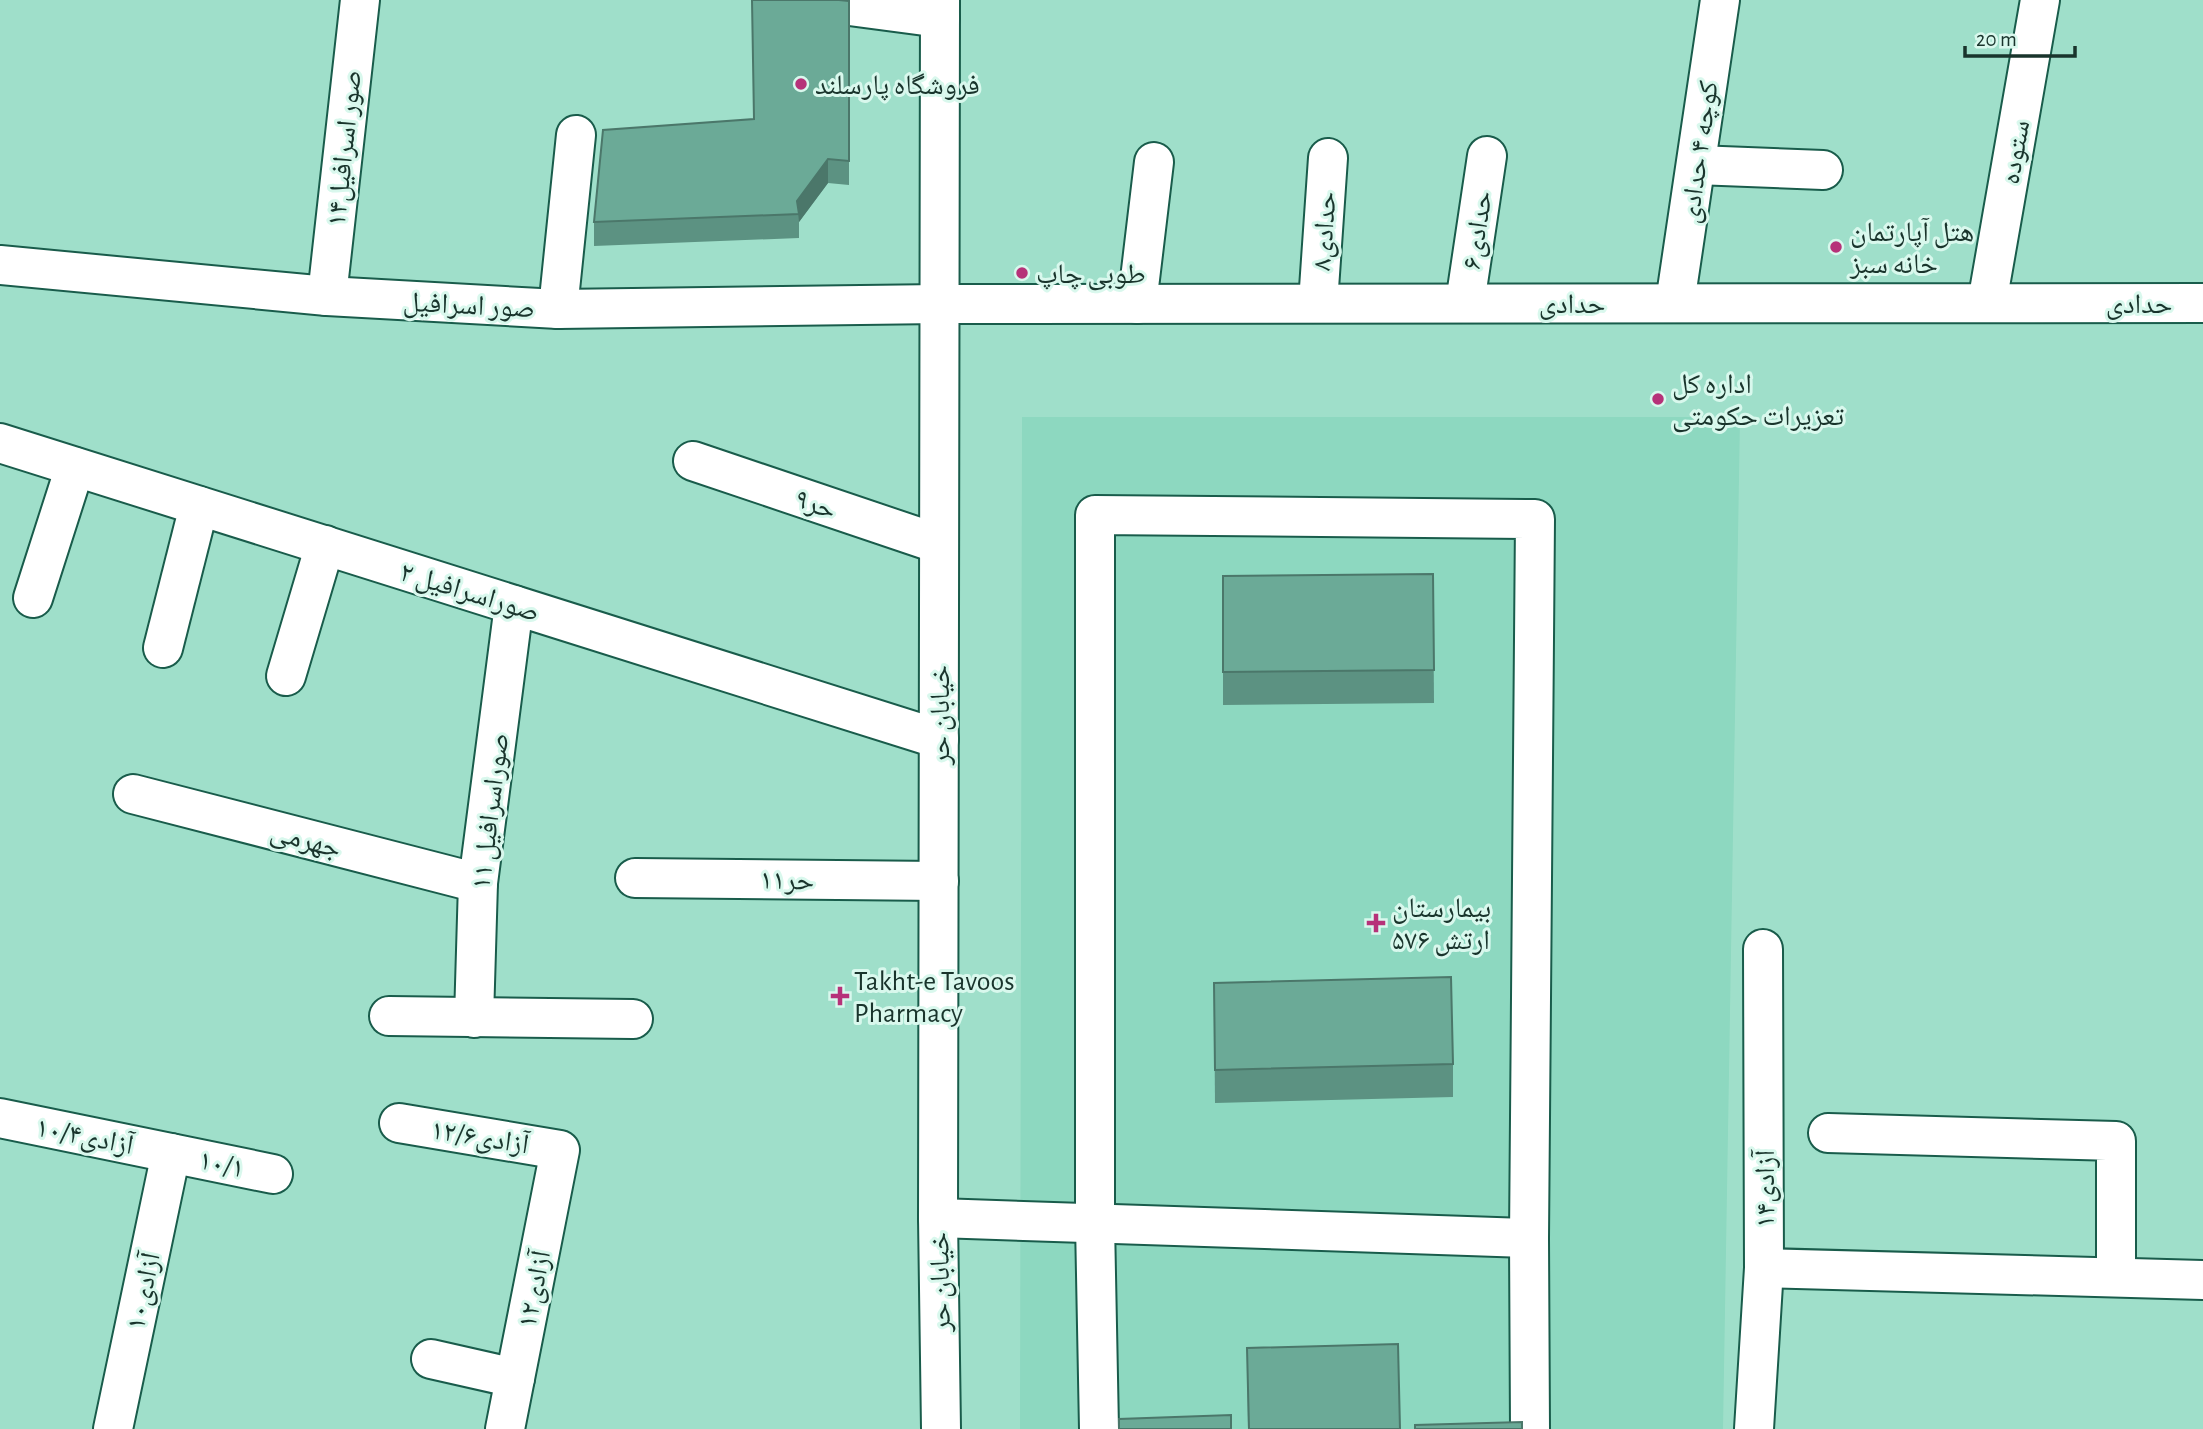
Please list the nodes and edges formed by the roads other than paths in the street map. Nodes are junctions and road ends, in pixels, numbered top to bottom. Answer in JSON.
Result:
{"nodes":[{"id":1,"x":360,"y":0,"type":"edge"},
{"id":2,"x":804,"y":0,"type":"edge"},
{"id":3,"x":1720,"y":0,"type":"edge"},
{"id":4,"x":2040,"y":0,"type":"edge"},
{"id":5,"x":940,"y":9,"type":"edge"},
{"id":6,"x":576,"y":135,"type":"dead end"},
{"id":7,"x":1487,"y":156,"type":"dead end"},
{"id":8,"x":1328,"y":158,"type":"dead end"},
{"id":9,"x":1154,"y":162,"type":"dead end"},
{"id":10,"x":1696,"y":165,"type":"junction"},
{"id":11,"x":1823,"y":170,"type":"dead end"},
{"id":12,"x":0,"y":265,"type":"edge"},
{"id":13,"x":327,"y":296,"type":"junction"},
{"id":14,"x":1318,"y":303,"type":"junction"},
{"id":15,"x":1465,"y":303,"type":"junction"},
{"id":16,"x":1675,"y":303,"type":"junction"},
{"id":17,"x":1987,"y":303,"type":"junction"},
{"id":18,"x":2203,"y":303,"type":"edge"},
{"id":19,"x":940,"y":304,"type":"junction"},
{"id":20,"x":1138,"y":304,"type":"junction"},
{"id":21,"x":558,"y":309,"type":"junction"},
{"id":22,"x":0,"y":443,"type":"edge"},
{"id":23,"x":693,"y":461,"type":"dead end"},
{"id":24,"x":75,"y":467,"type":"junction"},
{"id":25,"x":200,"y":506,"type":"junction"},
{"id":26,"x":939,"y":544,"type":"junction"},
{"id":27,"x":325,"y":545,"type":"junction"},
{"id":28,"x":33,"y":598,"type":"dead end"},
{"id":29,"x":514,"y":605,"type":"junction"},
{"id":30,"x":163,"y":648,"type":"dead end"},
{"id":31,"x":286,"y":676,"type":"dead end"},
{"id":32,"x":939,"y":739,"type":"junction"},
{"id":33,"x":133,"y":794,"type":"dead end"},
{"id":34,"x":635,"y":878,"type":"dead end"},
{"id":35,"x":939,"y":881,"type":"junction"},
{"id":36,"x":478,"y":883,"type":"junction"},
{"id":37,"x":1763,"y":949,"type":"dead end"},
{"id":38,"x":389,"y":1016,"type":"dead end"},
{"id":39,"x":474,"y":1018,"type":"junction"},
{"id":40,"x":633,"y":1019,"type":"dead end"},
{"id":41,"x":0,"y":1118,"type":"edge"},
{"id":42,"x":399,"y":1124,"type":"dead end"},
{"id":43,"x":1828,"y":1133,"type":"dead end"},
{"id":44,"x":560,"y":1150,"type":"joint"},
{"id":45,"x":171,"y":1153,"type":"junction"},
{"id":46,"x":274,"y":1174,"type":"dead end"},
{"id":47,"x":938,"y":1218,"type":"junction"},
{"id":48,"x":1095,"y":1223,"type":"junction"},
{"id":49,"x":1529,"y":1238,"type":"junction"},
{"id":50,"x":1764,"y":1268,"type":"junction"},
{"id":51,"x":2116,"y":1278,"type":"junction"},
{"id":52,"x":2203,"y":1280,"type":"edge"},
{"id":53,"x":432,"y":1359,"type":"dead end"},
{"id":54,"x":515,"y":1378,"type":"junction"},
{"id":55,"x":113,"y":1429,"type":"edge"},
{"id":56,"x":505,"y":1429,"type":"edge"},
{"id":57,"x":941,"y":1429,"type":"edge"},
{"id":58,"x":1099,"y":1429,"type":"edge"},
{"id":59,"x":1530,"y":1429,"type":"edge"},
{"id":60,"x":1754,"y":1429,"type":"edge"}],
"edges":[{"from":1,"to":13,"type":"street","name":"صور اسرافیل۱۴"},
{"from":2,"to":5,"type":"street"},
{"from":3,"to":10,"type":"street","name":"کوچه ۴ حدادی"},
{"from":4,"to":17,"type":"street","name":"ستوده"},
{"from":5,"to":19,"type":"street","name":"خیابان حر"},
{"from":6,"to":21,"type":"street"},
{"from":7,"to":15,"type":"street","name":"۶حدادی"},
{"from":8,"to":14,"type":"street","name":"۸حدادی"},
{"from":9,"to":20,"type":"street"},
{"from":10,"to":11,"type":"street"},
{"from":10,"to":16,"type":"street","name":"کوچه ۴ حدادی"},
{"from":12,"to":13,"type":"street","name":"صور اسرافیل"},
{"from":13,"to":21,"type":"street","name":"صور اسرافیل"},
{"from":14,"to":15,"type":"street","name":"حدادی"},
{"from":14,"to":20,"type":"street","name":"حدادی"},
{"from":15,"to":16,"type":"street","name":"حدادی"},
{"from":16,"to":17,"type":"street","name":"حدادی"},
{"from":17,"to":18,"type":"street","name":"حدادی"},
{"from":19,"to":20,"type":"street","name":"حدادی"},
{"from":19,"to":21,"type":"street","name":"صور اسرافیل"},
{"from":19,"to":26,"type":"street","name":"خیابان حر"},
{"from":22,"to":24,"type":"street","name":"صوراسرافیل ۲"},
{"from":23,"to":26,"type":"street","name":"حر۹"},
{"from":24,"to":25,"type":"street","name":"صوراسرافیل ۲"},
{"from":24,"to":28,"type":"street"},
{"from":25,"to":27,"type":"street","name":"صوراسرافیل ۲"},
{"from":25,"to":30,"type":"street"},
{"from":26,"to":32,"type":"street","name":"خیابان حر"},
{"from":27,"to":29,"type":"street","name":"صوراسرافیل ۲"},
{"from":27,"to":31,"type":"street"},
{"from":29,"to":32,"type":"street","name":"صوراسرافیل ۲"},
{"from":29,"to":36,"type":"street","name":"صوراسرافیل ۱۱"},
{"from":32,"to":35,"type":"street","name":"خیابان حر"},
{"from":33,"to":36,"type":"street","name":"جهرمی"},
{"from":34,"to":35,"type":"street","name":"حر۱۱"},
{"from":35,"to":47,"type":"street","name":"خیابان حر"},
{"from":36,"to":39,"type":"street","name":"صوراسرافیل ۱۱"},
{"from":37,"to":50,"type":"street","name":"آزادی۱۴"},
{"from":38,"to":39,"type":"street"},
{"from":39,"to":40,"type":"street"},
{"from":41,"to":45,"type":"street","name":"آزادی۱۰/۴"},
{"from":42,"to":44,"type":"street","name":"آزادی۱۲/۶"},
{"from":43,"to":51,"type":"street"},
{"from":44,"to":54,"type":"street","name":"آزادی۱۲"},
{"from":45,"to":46,"type":"street","name":"۱۰/۱"},
{"from":45,"to":55,"type":"street","name":"آزادی۱۰"},
{"from":47,"to":48,"type":"street"},
{"from":47,"to":57,"type":"street","name":"خیابان حر"},
{"from":48,"to":49,"type":"street"},
{"from":48,"to":49,"type":"street"},
{"from":48,"to":58,"type":"street"},
{"from":49,"to":59,"type":"street"},
{"from":50,"to":51,"type":"street"},
{"from":50,"to":60,"type":"street","name":"آزادی۱۴"},
{"from":51,"to":52,"type":"street"},
{"from":53,"to":54,"type":"street"},
{"from":54,"to":56,"type":"street","name":"آزادی۱۲"}]}
